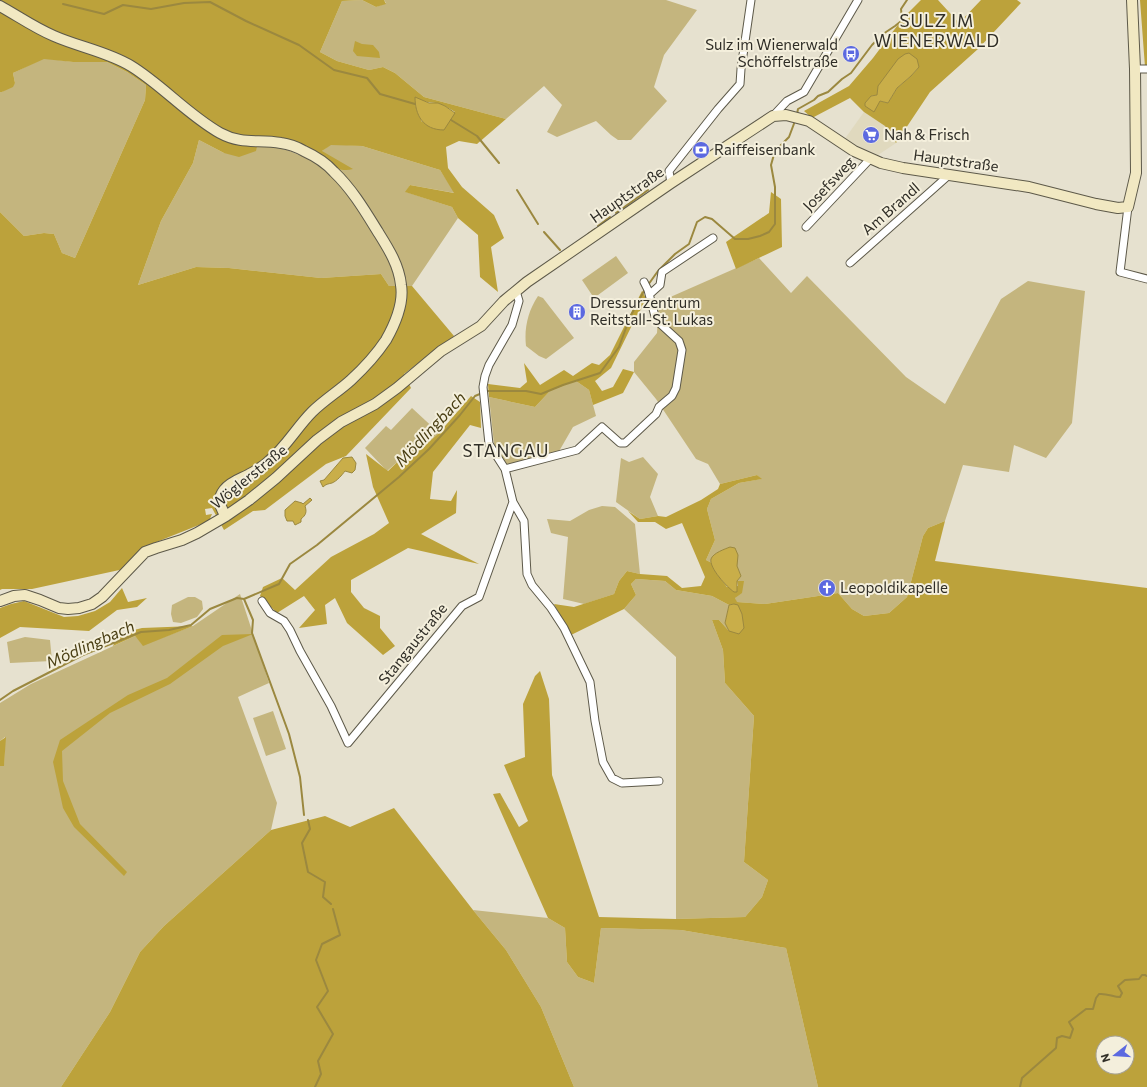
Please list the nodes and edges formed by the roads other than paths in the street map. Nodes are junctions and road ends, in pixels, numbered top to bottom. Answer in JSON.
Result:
{"nodes":[{"id":1,"x":751,"y":0,"type":"edge"},
{"id":2,"x":858,"y":0,"type":"edge"},
{"id":3,"x":1132,"y":0,"type":"edge"},
{"id":4,"x":0,"y":6,"type":"edge"},
{"id":5,"x":1135,"y":69,"type":"junction"},
{"id":6,"x":1147,"y":70,"type":"edge"},
{"id":7,"x":773,"y":116,"type":"junction"},
{"id":8,"x":870,"y":159,"type":"junction"},
{"id":9,"x":949,"y":175,"type":"junction"},
{"id":10,"x":671,"y":183,"type":"junction"},
{"id":11,"x":1128,"y":207,"type":"junction"},
{"id":12,"x":806,"y":228,"type":"dead end"},
{"id":13,"x":713,"y":238,"type":"dead end"},
{"id":14,"x":850,"y":262,"type":"dead end"},
{"id":15,"x":1147,"y":279,"type":"edge"},
{"id":16,"x":644,"y":282,"type":"dead end"},
{"id":17,"x":516,"y":291,"type":"junction"},
{"id":18,"x":649,"y":292,"type":"junction"},
{"id":19,"x":441,"y":351,"type":"joint"},
{"id":20,"x":505,"y":469,"type":"junction"},
{"id":21,"x":513,"y":502,"type":"junction"},
{"id":22,"x":226,"y":516,"type":"junction"},
{"id":23,"x":0,"y":600,"type":"edge"},
{"id":24,"x":262,"y":601,"type":"dead end"},
{"id":25,"x":659,"y":781,"type":"dead end"}],
"edges":[{"from":1,"to":10,"type":"street"},
{"from":2,"to":7,"type":"street"},
{"from":3,"to":5,"type":"main road"},
{"from":4,"to":22,"type":"main road"},
{"from":5,"to":6,"type":"street"},
{"from":5,"to":11,"type":"main road"},
{"from":7,"to":8,"type":"main road","name":"Hauptstraße"},
{"from":7,"to":10,"type":"main road","name":"Hauptstraße"},
{"from":8,"to":9,"type":"main road","name":"Hauptstraße"},
{"from":8,"to":12,"type":"street","name":"Josefsweg"},
{"from":9,"to":11,"type":"main road","name":"Hauptstraße"},
{"from":9,"to":14,"type":"street","name":"Am Brandl"},
{"from":10,"to":17,"type":"main road","name":"Hauptstraße"},
{"from":11,"to":15,"type":"street"},
{"from":13,"to":18,"type":"street"},
{"from":16,"to":18,"type":"street"},
{"from":17,"to":19,"type":"main road","name":"Hauptstraße"},
{"from":17,"to":20,"type":"street"},
{"from":18,"to":20,"type":"street"},
{"from":19,"to":22,"type":"main road","name":"Wöglerstraße"},
{"from":20,"to":21,"type":"street"},
{"from":21,"to":24,"type":"street","name":"Stangaustraße"},
{"from":21,"to":25,"type":"street"},
{"from":22,"to":23,"type":"main road","name":"Wöglerstraße"}]}
